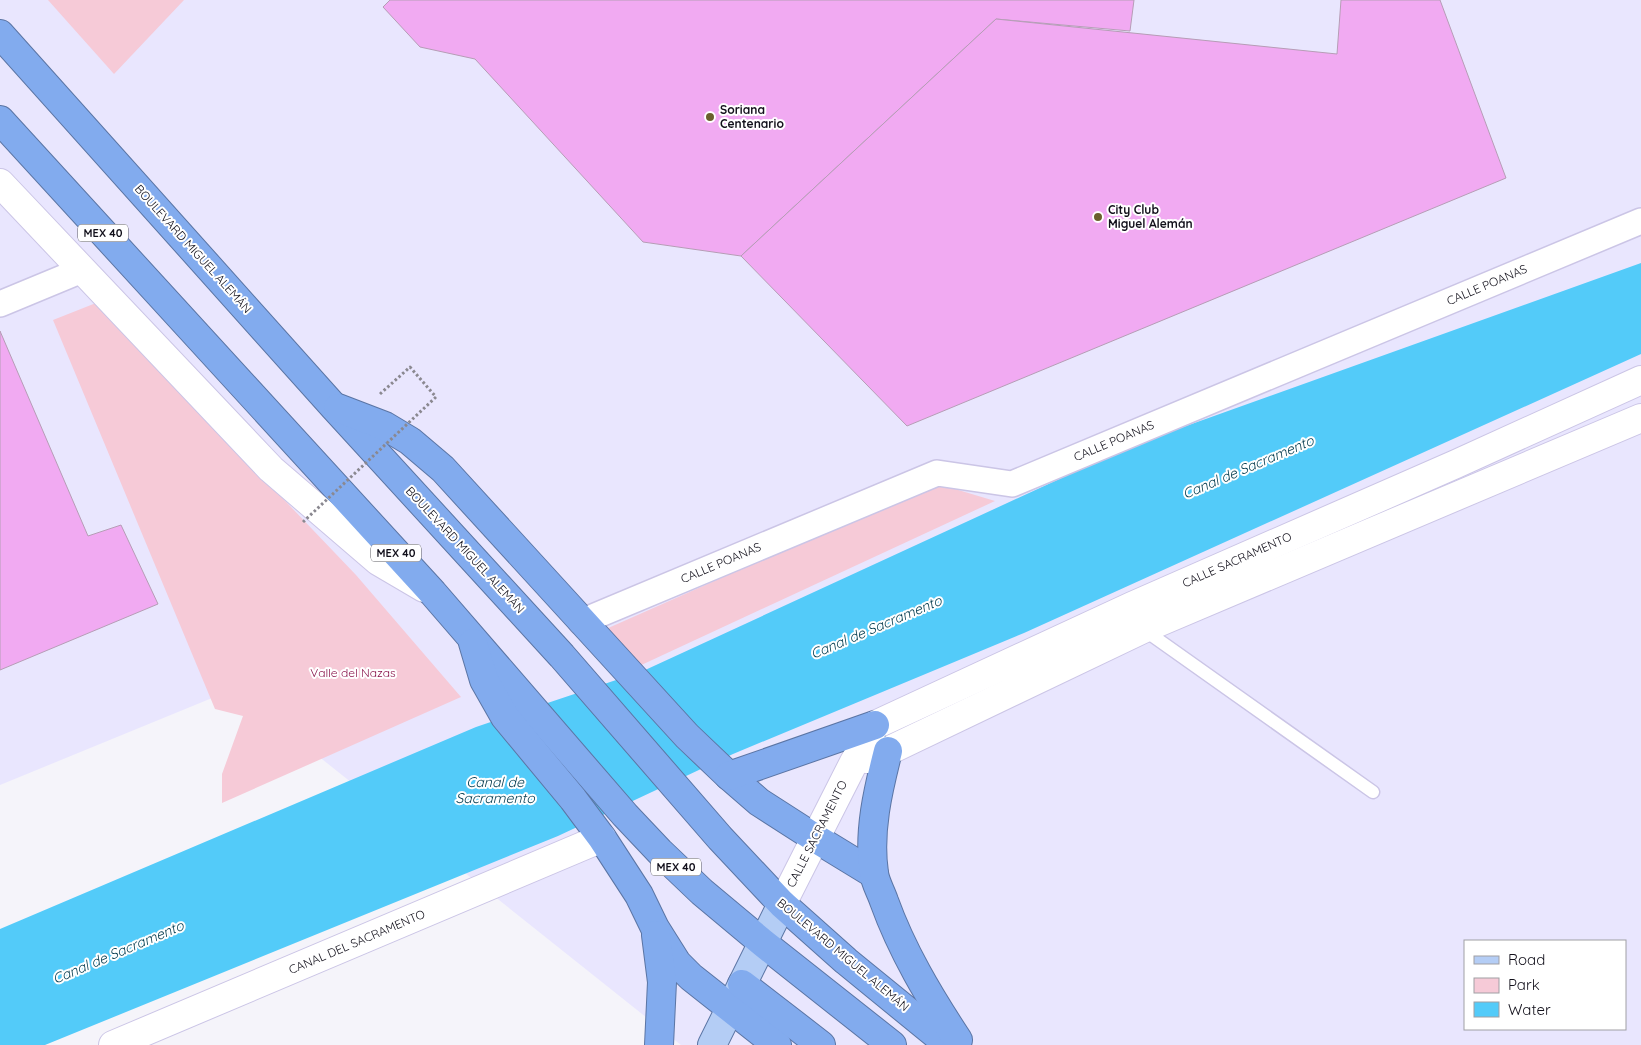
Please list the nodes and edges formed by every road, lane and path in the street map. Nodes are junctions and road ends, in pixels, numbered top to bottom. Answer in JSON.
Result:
{"nodes":[{"id":1,"x":0,"y":34,"type":"edge"},
{"id":2,"x":0,"y":120,"type":"edge"},
{"id":3,"x":0,"y":183,"type":"edge"},
{"id":4,"x":1641,"y":221,"type":"edge"},
{"id":5,"x":82,"y":270,"type":"junction"},
{"id":6,"x":0,"y":304,"type":"edge"},
{"id":7,"x":1641,"y":380,"type":"edge"},
{"id":8,"x":346,"y":411,"type":"junction"},
{"id":9,"x":1641,"y":418,"type":"edge"},
{"id":10,"x":303,"y":522,"type":"dead end"},
{"id":11,"x":433,"y":593,"type":"junction"},
{"id":12,"x":1138,"y":618,"type":"junction"},
{"id":13,"x":581,"y":622,"type":"junction"},
{"id":14,"x":472,"y":636,"type":"junction"},
{"id":15,"x":875,"y":725,"type":"junction"},
{"id":16,"x":888,"y":751,"type":"junction"},
{"id":17,"x":853,"y":764,"type":"junction"},
{"id":18,"x":729,"y":776,"type":"junction"},
{"id":19,"x":1372,"y":792,"type":"dead end"},
{"id":20,"x":602,"y":838,"type":"junction"},
{"id":21,"x":815,"y":838,"type":"junction"},
{"id":22,"x":874,"y":874,"type":"junction"},
{"id":23,"x":782,"y":904,"type":"junction"},
{"id":24,"x":655,"y":928,"type":"junction"},
{"id":25,"x":763,"y":943,"type":"junction"},
{"id":26,"x":742,"y":984,"type":"junction"},
{"id":27,"x":730,"y":1008,"type":"junction"},
{"id":28,"x":113,"y":1045,"type":"edge"},
{"id":29,"x":659,"y":1045,"type":"edge"},
{"id":30,"x":712,"y":1045,"type":"edge"},
{"id":31,"x":777,"y":1045,"type":"edge"},
{"id":32,"x":821,"y":1045,"type":"edge"},
{"id":33,"x":892,"y":1045,"type":"edge"},
{"id":34,"x":950,"y":1045,"type":"edge"},
{"id":35,"x":961,"y":1045,"type":"edge"}],
"edges":[{"from":1,"to":8,"type":"highway","name":"BOULEVARD MIGUEL ALEMÁN"},
{"from":2,"to":11,"type":"highway","number":"MEX 40"},
{"from":3,"to":5,"type":"main road"},
{"from":4,"to":13,"type":"street","name":"CALLE POANAS"},
{"from":5,"to":6,"type":"street"},
{"from":5,"to":11,"type":"main road"},
{"from":7,"to":12,"type":"main road","name":"CALLE SACRAMENTO"},
{"from":8,"to":10,"type":"path","bridge":true},
{"from":8,"to":13,"type":"highway"},
{"from":8,"to":23,"type":"highway","name":"BOULEVARD MIGUEL ALEMÁN"},
{"from":9,"to":12,"type":"main road","name":"CALLE SACRAMENTO"},
{"from":11,"to":14,"type":"highway","number":"MEX 40"},
{"from":12,"to":15,"type":"main road","name":"CALLE SACRAMENTO"},
{"from":12,"to":16,"type":"main road","name":"CALLE SACRAMENTO"},
{"from":12,"to":19,"type":"lane"},
{"from":13,"to":18,"type":"highway"},
{"from":14,"to":20,"type":"highway"},
{"from":14,"to":25,"type":"highway","number":"MEX 40"},
{"from":15,"to":17,"type":"main road","name":"CALLE SACRAMENTO"},
{"from":15,"to":18,"type":"highway"},
{"from":16,"to":17,"type":"main road","name":"CALLE SACRAMENTO"},
{"from":16,"to":22,"type":"highway"},
{"from":17,"to":21,"type":"main road","name":"CALLE SACRAMENTO"},
{"from":18,"to":21,"type":"highway"},
{"from":20,"to":24,"type":"highway"},
{"from":20,"to":28,"type":"main road","name":"CANAL DEL SACRAMENTO"},
{"from":21,"to":22,"type":"highway"},
{"from":21,"to":23,"type":"main road","name":"CALLE SACRAMENTO"},
{"from":22,"to":35,"type":"highway"},
{"from":23,"to":25,"type":"main road"},
{"from":23,"to":34,"type":"highway","name":"BOULEVARD MIGUEL ALEMÁN"},
{"from":24,"to":27,"type":"highway"},
{"from":24,"to":29,"type":"highway"},
{"from":25,"to":26,"type":"main road"},
{"from":25,"to":33,"type":"highway","number":"MEX 40"},
{"from":26,"to":27,"type":"main road"},
{"from":26,"to":32,"type":"highway"},
{"from":27,"to":30,"type":"main road"},
{"from":27,"to":31,"type":"highway"}]}
